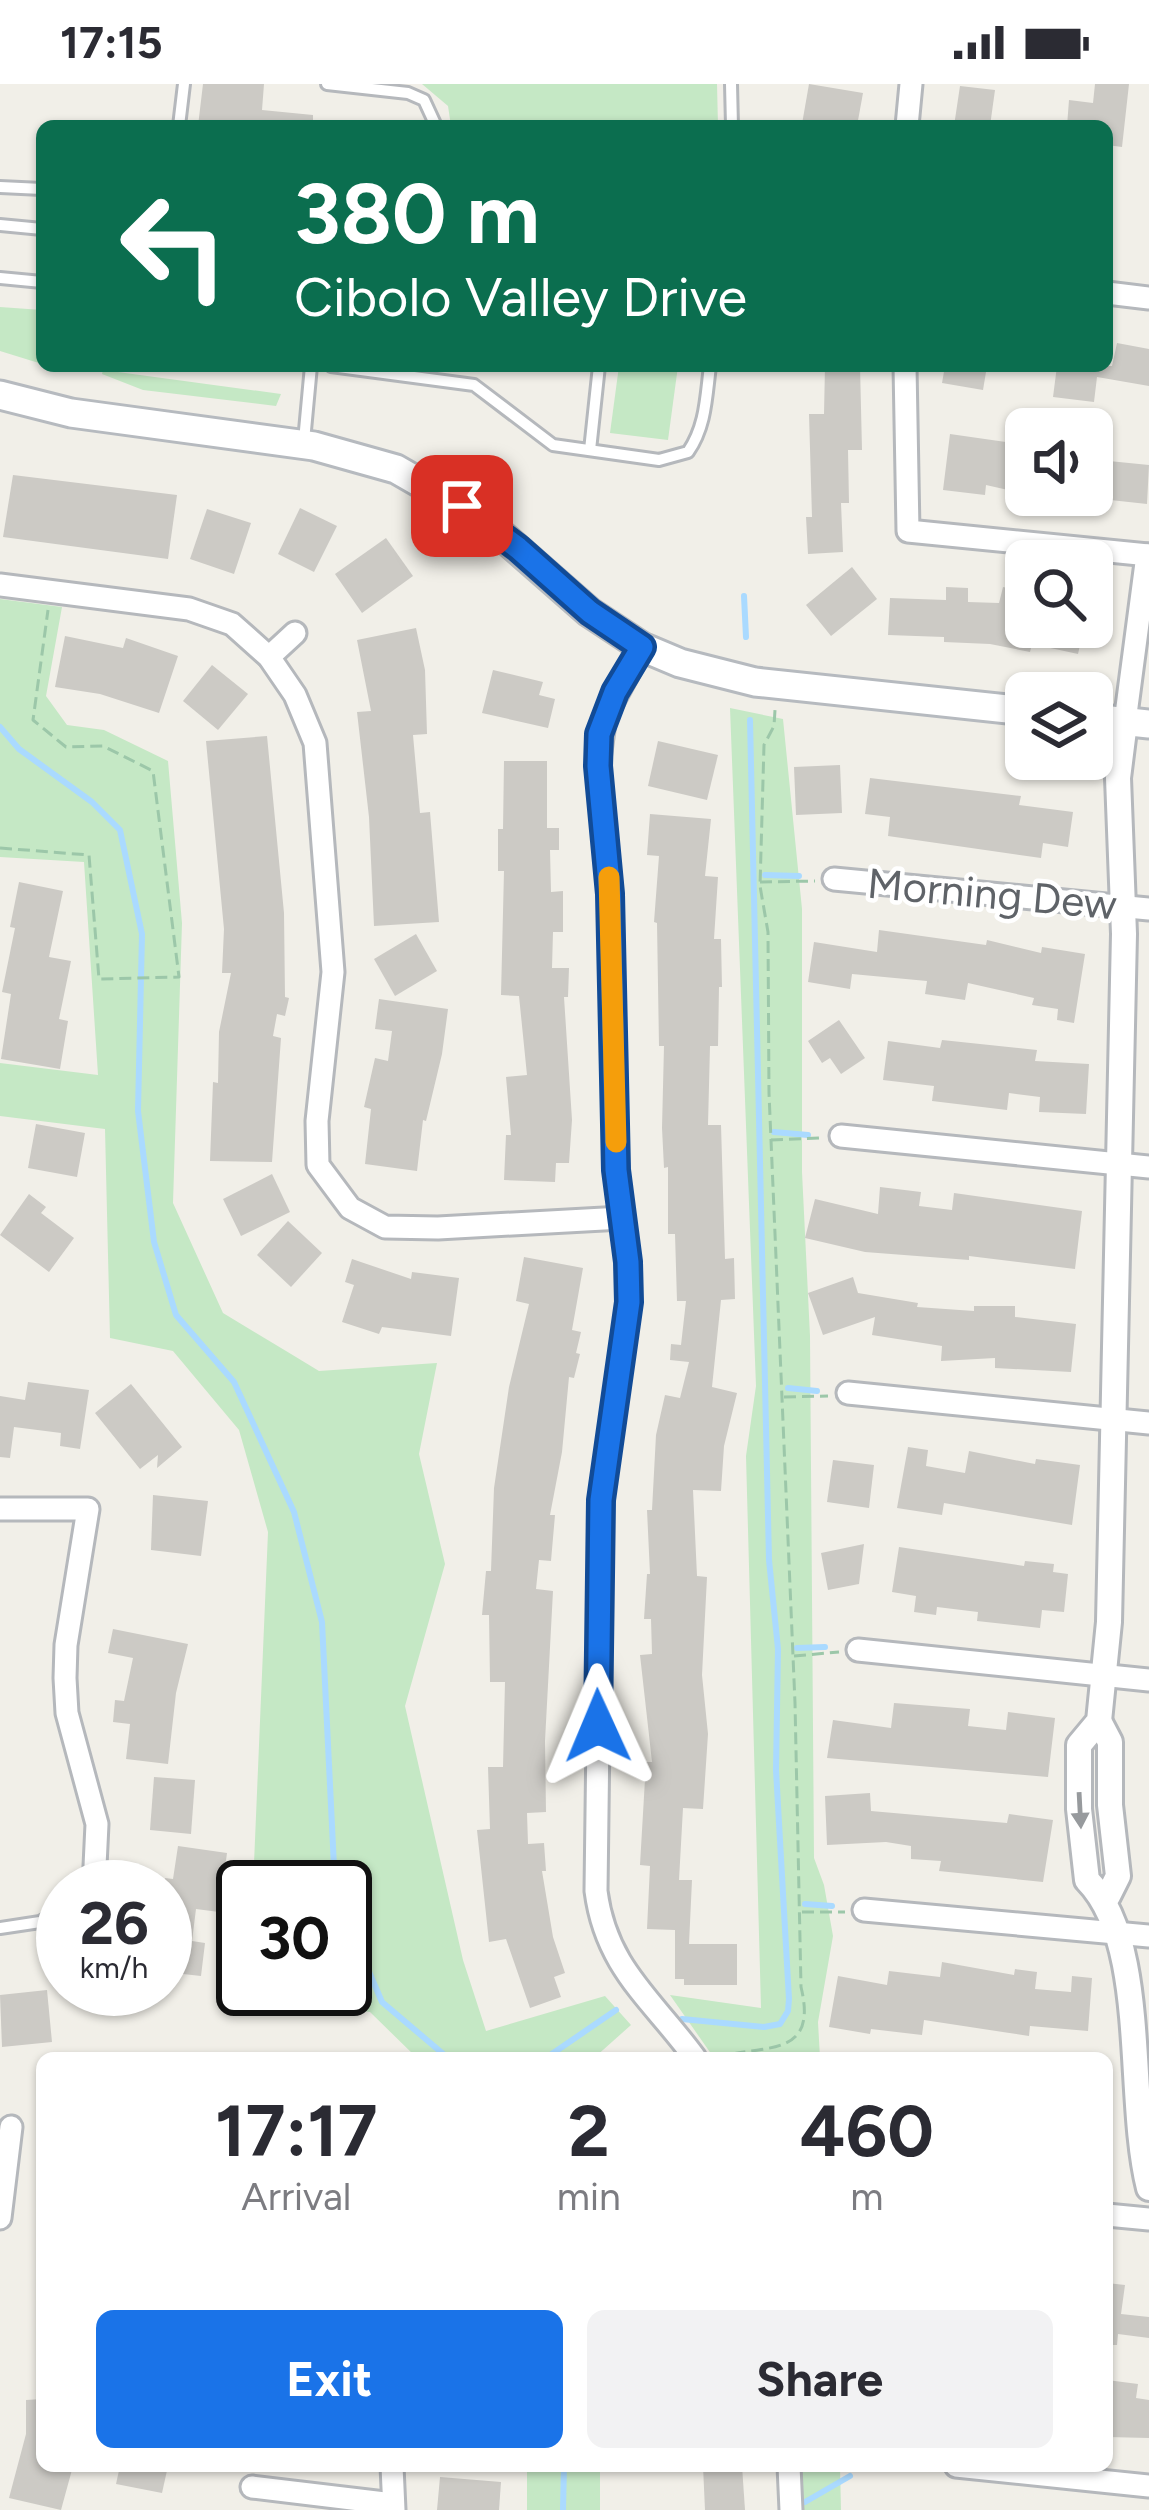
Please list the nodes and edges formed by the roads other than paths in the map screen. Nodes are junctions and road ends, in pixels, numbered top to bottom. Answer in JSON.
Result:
{"nodes":[{"id":1,"x":184,"y":84,"type":"edge"},
{"id":2,"x":327,"y":84,"type":"edge"},
{"id":3,"x":731,"y":84,"type":"edge"},
{"id":4,"x":911,"y":84,"type":"edge"},
{"id":5,"x":180,"y":120,"type":"edge"},
{"id":6,"x":433,"y":120,"type":"edge"},
{"id":7,"x":732,"y":120,"type":"edge"},
{"id":8,"x":908,"y":120,"type":"edge"},
{"id":9,"x":0,"y":187,"type":"edge"},
{"id":10,"x":36,"y":189,"type":"edge"},
{"id":11,"x":0,"y":225,"type":"edge"},
{"id":12,"x":36,"y":228,"type":"edge"},
{"id":13,"x":0,"y":278,"type":"edge"},
{"id":14,"x":36,"y":281,"type":"edge"},
{"id":15,"x":1113,"y":294,"type":"edge"},
{"id":16,"x":1149,"y":298,"type":"edge"},
{"id":17,"x":310,"y":372,"type":"edge"},
{"id":18,"x":376,"y":372,"type":"edge"},
{"id":19,"x":597,"y":372,"type":"edge"},
{"id":20,"x":709,"y":372,"type":"edge"},
{"id":21,"x":905,"y":372,"type":"edge"},
{"id":22,"x":0,"y":395,"type":"edge"},
{"id":23,"x":304,"y":444,"type":"junction"},
{"id":24,"x":590,"y":450,"type":"junction"},
{"id":25,"x":1148,"y":555,"type":"edge"},
{"id":26,"x":0,"y":585,"type":"edge"},
{"id":27,"x":295,"y":633,"type":"dead end"},
{"id":28,"x":642,"y":647,"type":"junction"},
{"id":29,"x":269,"y":657,"type":"junction"},
{"id":30,"x":1005,"y":709,"type":"edge"},
{"id":31,"x":1137,"y":723,"type":"edge"},
{"id":32,"x":834,"y":879,"type":"road end"},
{"id":33,"x":1122,"y":906,"type":"junction"},
{"id":34,"x":1149,"y":909,"type":"edge"},
{"id":35,"x":841,"y":1136,"type":"road end"},
{"id":36,"x":1120,"y":1164,"type":"junction"},
{"id":37,"x":1149,"y":1167,"type":"edge"},
{"id":38,"x":622,"y":1218,"type":"junction"},
{"id":39,"x":848,"y":1393,"type":"road end"},
{"id":40,"x":1114,"y":1420,"type":"junction"},
{"id":41,"x":1149,"y":1423,"type":"edge"},
{"id":42,"x":0,"y":1509,"type":"edge"},
{"id":43,"x":858,"y":1650,"type":"road end"},
{"id":44,"x":1105,"y":1676,"type":"junction"},
{"id":45,"x":1149,"y":1680,"type":"edge"},
{"id":46,"x":95,"y":1860,"type":"edge"},
{"id":47,"x":864,"y":1910,"type":"road end"},
{"id":48,"x":36,"y":1923,"type":"edge"},
{"id":49,"x":0,"y":1928,"type":"edge"},
{"id":50,"x":1136,"y":1935,"type":"edge"},
{"id":51,"x":690,"y":2052,"type":"edge"},
{"id":52,"x":11,"y":2127,"type":"dead end"},
{"id":53,"x":1149,"y":2188,"type":"edge"},
{"id":54,"x":1113,"y":2216,"type":"edge"},
{"id":55,"x":0,"y":2218,"type":"edge"},
{"id":56,"x":1149,"y":2219,"type":"edge"},
{"id":57,"x":392,"y":2472,"type":"edge"},
{"id":58,"x":789,"y":2472,"type":"edge"},
{"id":59,"x":1014,"y":2472,"type":"edge"},
{"id":60,"x":1149,"y":2486,"type":"edge"},
{"id":61,"x":252,"y":2487,"type":"dead end"},
{"id":62,"x":393,"y":2507,"type":"edge"},
{"id":63,"x":790,"y":2510,"type":"edge"}],
"edges":[{"from":1,"to":5,"type":"lane"},
{"from":2,"to":6,"type":"lane"},
{"from":3,"to":7,"type":"lane"},
{"from":4,"to":8,"type":"street"},
{"from":9,"to":10,"type":"lane"},
{"from":11,"to":12,"type":"lane"},
{"from":13,"to":14,"type":"lane"},
{"from":15,"to":16,"type":"street"},
{"from":17,"to":23,"type":"lane"},
{"from":18,"to":24,"type":"lane"},
{"from":19,"to":24,"type":"lane"},
{"from":20,"to":24,"type":"lane"},
{"from":21,"to":25,"type":"street"},
{"from":22,"to":23,"type":"main road"},
{"from":23,"to":28,"type":"main road"},
{"from":25,"to":31,"type":"street"},
{"from":26,"to":29,"type":"street"},
{"from":27,"to":29,"type":"street"},
{"from":28,"to":30,"type":"main road"},
{"from":28,"to":38,"type":"street"},
{"from":29,"to":38,"type":"street"},
{"from":31,"to":33,"type":"street"},
{"from":32,"to":33,"type":"street","name":"Morning Dew"},
{"from":33,"to":34,"type":"street","name":"Morning Dew"},
{"from":33,"to":36,"type":"street"},
{"from":35,"to":36,"type":"street"},
{"from":36,"to":37,"type":"street"},
{"from":36,"to":40,"type":"street"},
{"from":38,"to":51,"type":"street"},
{"from":39,"to":40,"type":"street"},
{"from":40,"to":41,"type":"street"},
{"from":40,"to":44,"type":"street"},
{"from":42,"to":46,"type":"street"},
{"from":43,"to":44,"type":"street"},
{"from":44,"to":45,"type":"street"},
{"from":44,"to":50,"type":"street"},
{"from":47,"to":50,"type":"street"},
{"from":48,"to":49,"type":"lane"},
{"from":50,"to":53,"type":"street"},
{"from":52,"to":55,"type":"street"},
{"from":54,"to":56,"type":"street"},
{"from":57,"to":62,"type":"street"},
{"from":58,"to":63,"type":"street"},
{"from":59,"to":60,"type":"street"},
{"from":61,"to":62,"type":"street"}]}
